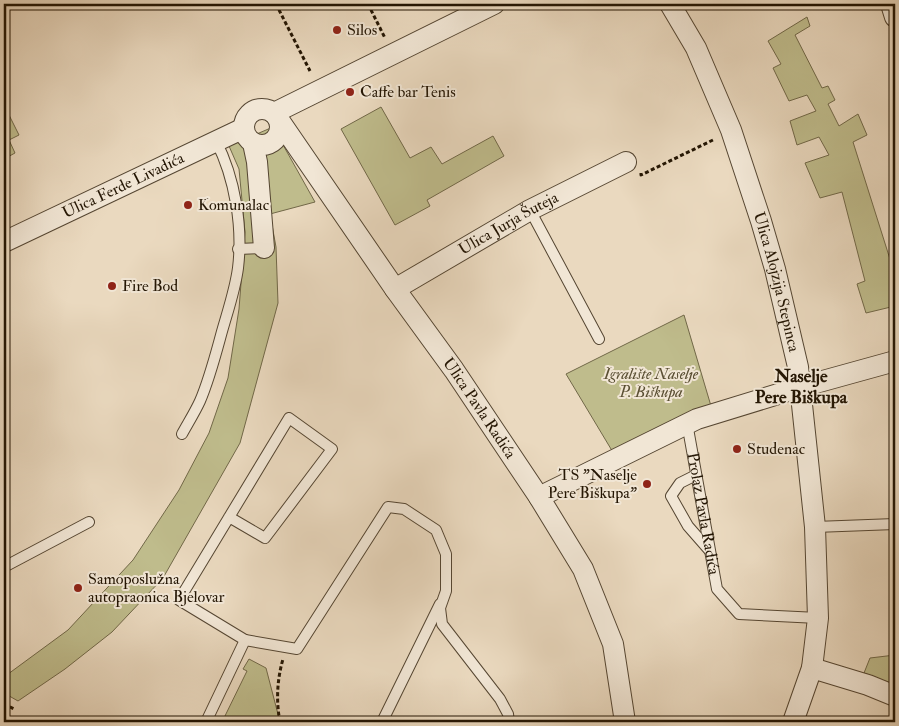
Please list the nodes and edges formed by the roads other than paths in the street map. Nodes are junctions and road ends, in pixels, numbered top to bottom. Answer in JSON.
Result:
{"nodes":[{"id":1,"x":494,"y":4,"type":"edge"},
{"id":2,"x":670,"y":4,"type":"edge"},
{"id":3,"x":891,"y":4,"type":"edge"},
{"id":4,"x":895,"y":17,"type":"edge"},
{"id":5,"x":277,"y":117,"type":"junction"},
{"id":6,"x":248,"y":136,"type":"junction"},
{"id":7,"x":216,"y":141,"type":"junction"},
{"id":8,"x":626,"y":162,"type":"road end"},
{"id":9,"x":530,"y":210,"type":"junction"},
{"id":10,"x":4,"y":242,"type":"edge"},
{"id":11,"x":264,"y":248,"type":"joint"},
{"id":12,"x":238,"y":250,"type":"junction"},
{"id":13,"x":395,"y":289,"type":"junction"},
{"id":14,"x":599,"y":339,"type":"dead end"},
{"id":15,"x":895,"y":361,"type":"edge"},
{"id":16,"x":801,"y":387,"type":"junction"},
{"id":17,"x":895,"y":414,"type":"edge"},
{"id":18,"x":895,"y":419,"type":"edge"},
{"id":19,"x":687,"y":423,"type":"junction"},
{"id":20,"x":182,"y":434,"type":"dead end"},
{"id":21,"x":696,"y":475,"type":"junction"},
{"id":22,"x":539,"y":497,"type":"junction"},
{"id":23,"x":229,"y":517,"type":"junction"},
{"id":24,"x":89,"y":522,"type":"dead end"},
{"id":25,"x":895,"y":524,"type":"edge"},
{"id":26,"x":814,"y":526,"type":"junction"},
{"id":27,"x":710,"y":550,"type":"junction"},
{"id":28,"x":4,"y":567,"type":"edge"},
{"id":29,"x":446,"y":592,"type":"junction"},
{"id":30,"x":818,"y":618,"type":"junction"},
{"id":31,"x":245,"y":640,"type":"junction"},
{"id":32,"x":812,"y":668,"type":"junction"},
{"id":33,"x":895,"y":696,"type":"edge"},
{"id":34,"x":206,"y":722,"type":"edge"},
{"id":35,"x":382,"y":722,"type":"edge"},
{"id":36,"x":509,"y":722,"type":"edge"},
{"id":37,"x":625,"y":722,"type":"edge"},
{"id":38,"x":793,"y":722,"type":"edge"}],
"edges":[{"from":1,"to":5,"type":"street"},
{"from":2,"to":16,"type":"street","name":"Ulica Alojzija Stepinca"},
{"from":3,"to":4,"type":"street"},
{"from":5,"to":6,"type":"street","name":"Ulica Ferde Livadića"},
{"from":5,"to":6,"type":"street"},
{"from":5,"to":13,"type":"street","name":"Ulica Pavla Radića"},
{"from":6,"to":7,"type":"street","name":"Ulica Ferde Livadića"},
{"from":6,"to":11,"type":"street"},
{"from":7,"to":10,"type":"street","name":"Ulica Ferde Livadića"},
{"from":7,"to":12,"type":"lane"},
{"from":8,"to":9,"type":"street","name":"Ulica Jurja Šuteja"},
{"from":9,"to":13,"type":"street","name":"Ulica Jurja Šuteja"},
{"from":9,"to":14,"type":"lane"},
{"from":11,"to":12,"type":"lane"},
{"from":12,"to":20,"type":"lane"},
{"from":13,"to":22,"type":"street","name":"Ulica Pavla Radića"},
{"from":15,"to":16,"type":"street"},
{"from":16,"to":19,"type":"street"},
{"from":16,"to":26,"type":"street","name":"Ulica Alojzija Stepinca"},
{"from":17,"to":18,"type":"lane"},
{"from":19,"to":21,"type":"lane","name":"Prolaz Pavla Radića"},
{"from":19,"to":22,"type":"street"},
{"from":21,"to":27,"type":"lane","name":"Prolaz Pavla Radića"},
{"from":21,"to":27,"type":"lane"},
{"from":22,"to":37,"type":"street","name":"Ulica Pavla Radića"},
{"from":23,"to":23,"type":"lane"},
{"from":23,"to":31,"type":"lane"},
{"from":24,"to":28,"type":"lane"},
{"from":25,"to":26,"type":"lane"},
{"from":26,"to":30,"type":"street","name":"Ulica Alojzija Stepinca"},
{"from":27,"to":30,"type":"lane","name":"Prolaz Pavla Radića"},
{"from":29,"to":31,"type":"lane"},
{"from":29,"to":35,"type":"lane"},
{"from":29,"to":36,"type":"lane"},
{"from":30,"to":32,"type":"street","name":"Ulica Alojzija Stepinca"},
{"from":31,"to":34,"type":"lane"},
{"from":32,"to":33,"type":"street"},
{"from":32,"to":38,"type":"street","name":"Ulica Alojzija Stepinca"}]}
